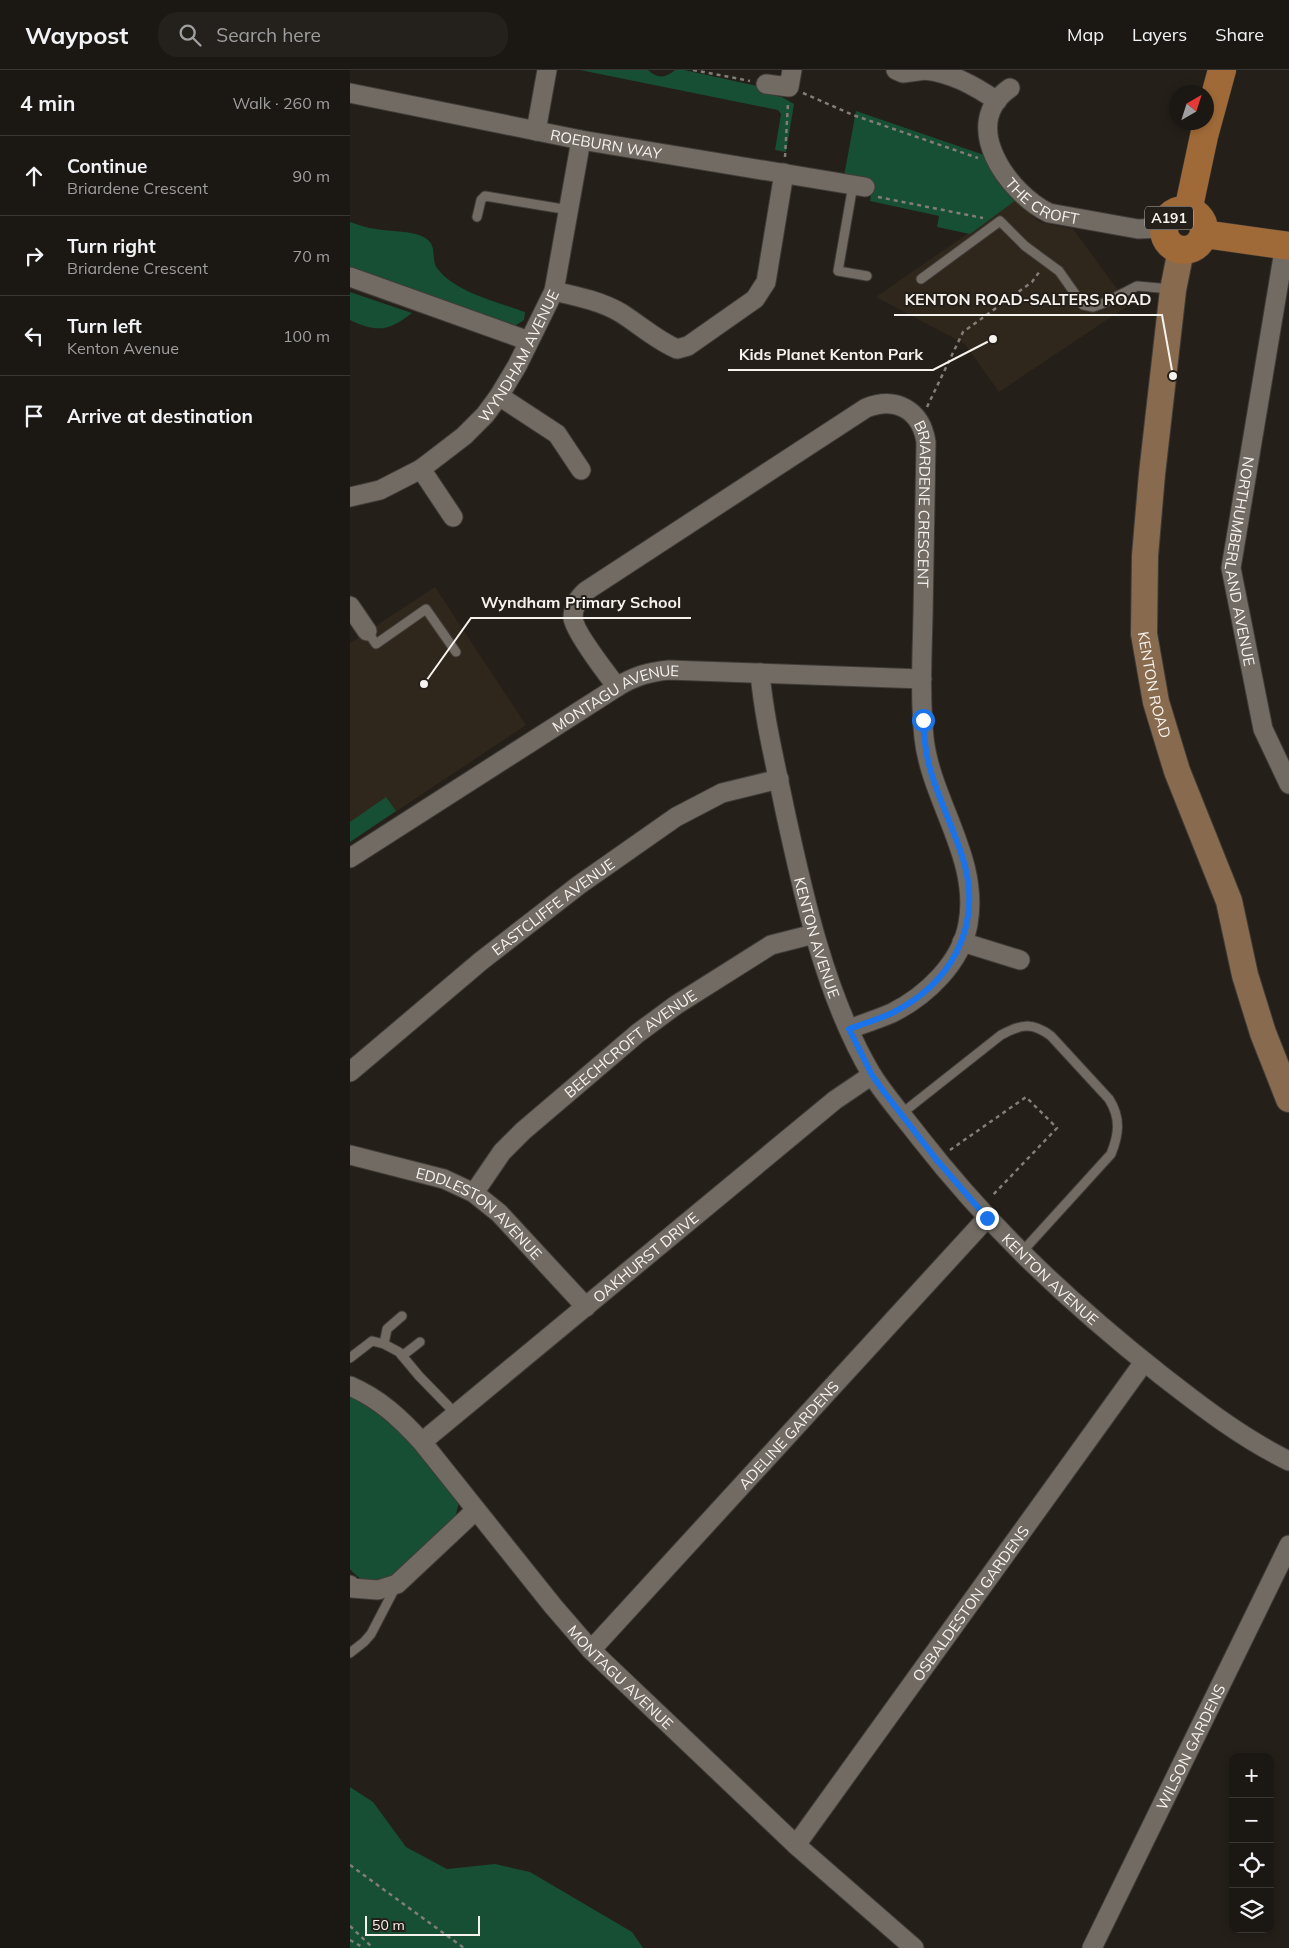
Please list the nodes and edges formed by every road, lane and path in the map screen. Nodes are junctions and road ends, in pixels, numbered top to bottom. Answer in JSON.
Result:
{"nodes":[{"id":1,"x":547,"y":70,"type":"edge"},
{"id":2,"x":693,"y":70,"type":"edge"},
{"id":3,"x":896,"y":70,"type":"edge"},
{"id":4,"x":925,"y":70,"type":"edge"},
{"id":5,"x":1222,"y":70,"type":"edge"},
{"id":6,"x":791,"y":78,"type":"edge"},
{"id":7,"x":766,"y":84,"type":"joint"},
{"id":8,"x":350,"y":94,"type":"edge"},
{"id":9,"x":536,"y":131,"type":"junction"},
{"id":10,"x":581,"y":140,"type":"junction"},
{"id":11,"x":999,"y":165,"type":"junction"},
{"id":12,"x":784,"y":173,"type":"junction"},
{"id":13,"x":859,"y":186,"type":"junction"},
{"id":14,"x":569,"y":210,"type":"junction"},
{"id":15,"x":1188,"y":212,"type":"junction"},
{"id":16,"x":477,"y":217,"type":"dead end"},
{"id":17,"x":1000,"y":221,"type":"junction"},
{"id":18,"x":1165,"y":228,"type":"junction"},
{"id":19,"x":1204,"y":234,"type":"junction"},
{"id":20,"x":1287,"y":246,"type":"edge"},
{"id":21,"x":1180,"y":250,"type":"junction"},
{"id":22,"x":1046,"y":262,"type":"junction"},
{"id":23,"x":867,"y":276,"type":"dead end"},
{"id":24,"x":350,"y":277,"type":"edge"},
{"id":25,"x":920,"y":279,"type":"dead end"},
{"id":26,"x":1173,"y":290,"type":"junction"},
{"id":27,"x":554,"y":291,"type":"junction"},
{"id":28,"x":529,"y":341,"type":"junction"},
{"id":29,"x":499,"y":396,"type":"junction"},
{"id":30,"x":920,"y":423,"type":"junction"},
{"id":31,"x":421,"y":469,"type":"junction"},
{"id":32,"x":581,"y":470,"type":"dead end"},
{"id":33,"x":350,"y":497,"type":"edge"},
{"id":34,"x":453,"y":517,"type":"dead end"},
{"id":35,"x":350,"y":606,"type":"edge"},
{"id":36,"x":367,"y":631,"type":"joint"},
{"id":37,"x":456,"y":652,"type":"dead end"},
{"id":38,"x":760,"y":673,"type":"junction"},
{"id":39,"x":922,"y":679,"type":"junction"},
{"id":40,"x":616,"y":687,"type":"junction"},
{"id":41,"x":778,"y":779,"type":"junction"},
{"id":42,"x":1289,"y":784,"type":"edge"},
{"id":43,"x":350,"y":858,"type":"edge"},
{"id":44,"x":814,"y":934,"type":"junction"},
{"id":45,"x":962,"y":942,"type":"junction"},
{"id":46,"x":1020,"y":960,"type":"dead end"},
{"id":47,"x":849,"y":1029,"type":"junction"},
{"id":48,"x":350,"y":1072,"type":"edge"},
{"id":49,"x":872,"y":1075,"type":"junction"},
{"id":50,"x":1289,"y":1099,"type":"edge"},
{"id":51,"x":901,"y":1114,"type":"junction"},
{"id":52,"x":350,"y":1155,"type":"edge"},
{"id":53,"x":936,"y":1159,"type":"junction"},
{"id":54,"x":474,"y":1194,"type":"junction"},
{"id":55,"x":983,"y":1213,"type":"junction"},
{"id":56,"x":1020,"y":1254,"type":"junction"},
{"id":57,"x":586,"y":1307,"type":"junction"},
{"id":58,"x":402,"y":1316,"type":"dead end"},
{"id":59,"x":420,"y":1342,"type":"dead end"},
{"id":60,"x":384,"y":1344,"type":"junction"},
{"id":61,"x":402,"y":1356,"type":"junction"},
{"id":62,"x":350,"y":1358,"type":"edge"},
{"id":63,"x":1144,"y":1362,"type":"junction"},
{"id":64,"x":350,"y":1386,"type":"edge"},
{"id":65,"x":456,"y":1414,"type":"junction"},
{"id":66,"x":422,"y":1442,"type":"junction"},
{"id":67,"x":1289,"y":1461,"type":"edge"},
{"id":68,"x":476,"y":1510,"type":"junction"},
{"id":69,"x":1289,"y":1545,"type":"edge"},
{"id":70,"x":397,"y":1584,"type":"junction"},
{"id":71,"x":350,"y":1585,"type":"edge"},
{"id":72,"x":592,"y":1650,"type":"junction"},
{"id":73,"x":350,"y":1653,"type":"edge"},
{"id":74,"x":796,"y":1845,"type":"junction"},
{"id":75,"x":350,"y":1865,"type":"edge"},
{"id":76,"x":350,"y":1926,"type":"edge"},
{"id":77,"x":350,"y":1940,"type":"edge"},
{"id":78,"x":364,"y":1948,"type":"edge"},
{"id":79,"x":373,"y":1948,"type":"edge"},
{"id":80,"x":464,"y":1948,"type":"edge"},
{"id":81,"x":914,"y":1948,"type":"edge"},
{"id":82,"x":1092,"y":1948,"type":"edge"}],
"edges":[{"from":1,"to":9,"type":"street"},
{"from":2,"to":7,"type":"path"},
{"from":3,"to":4,"type":"street","name":"THE CROFT"},
{"from":4,"to":11,"type":"street","name":"THE CROFT"},
{"from":5,"to":15,"type":"main road","number":"A191"},
{"from":6,"to":7,"type":"street"},
{"from":6,"to":11,"type":"path"},
{"from":6,"to":12,"type":"path"},
{"from":8,"to":9,"type":"street","name":"ROEBURN WAY"},
{"from":9,"to":10,"type":"street","name":"ROEBURN WAY"},
{"from":10,"to":12,"type":"street","name":"ROEBURN WAY"},
{"from":10,"to":14,"type":"street","name":"WYNDHAM AVENUE"},
{"from":11,"to":18,"type":"street","name":"THE CROFT"},
{"from":12,"to":13,"type":"street","name":"ROEBURN WAY"},
{"from":12,"to":27,"type":"street"},
{"from":13,"to":17,"type":"path"},
{"from":13,"to":23,"type":"lane"},
{"from":14,"to":16,"type":"lane"},
{"from":14,"to":27,"type":"street","name":"WYNDHAM AVENUE"},
{"from":15,"to":18,"type":"main road","number":"A191"},
{"from":15,"to":19,"type":"main road","number":"A191"},
{"from":17,"to":22,"type":"lane"},
{"from":17,"to":25,"type":"lane"},
{"from":18,"to":21,"type":"main road","number":"A191"},
{"from":19,"to":20,"type":"main road","number":"A191"},
{"from":19,"to":21,"type":"main road","number":"A191"},
{"from":20,"to":42,"type":"street","name":"NORTHUMBERLAND AVENUE"},
{"from":21,"to":26,"type":"street","name":"KENTON ROAD"},
{"from":22,"to":26,"type":"lane"},
{"from":22,"to":30,"type":"path"},
{"from":24,"to":28,"type":"street"},
{"from":26,"to":50,"type":"street","name":"KENTON ROAD"},
{"from":27,"to":28,"type":"street","name":"WYNDHAM AVENUE"},
{"from":28,"to":29,"type":"street","name":"WYNDHAM AVENUE"},
{"from":29,"to":31,"type":"street","name":"WYNDHAM AVENUE"},
{"from":29,"to":32,"type":"street"},
{"from":30,"to":39,"type":"street","name":"BRIARDENE CRESCENT"},
{"from":30,"to":40,"type":"street","name":"BRIARDENE CRESCENT"},
{"from":31,"to":33,"type":"street","name":"WYNDHAM AVENUE"},
{"from":31,"to":34,"type":"street"},
{"from":35,"to":36,"type":"street"},
{"from":36,"to":37,"type":"lane"},
{"from":38,"to":39,"type":"street","name":"MONTAGU AVENUE"},
{"from":38,"to":40,"type":"street","name":"MONTAGU AVENUE"},
{"from":38,"to":41,"type":"street","name":"KENTON AVENUE"},
{"from":39,"to":45,"type":"street","name":"BRIARDENE CRESCENT"},
{"from":40,"to":43,"type":"street","name":"MONTAGU AVENUE"},
{"from":41,"to":44,"type":"street","name":"KENTON AVENUE"},
{"from":41,"to":48,"type":"street","name":"EASTCLIFFE AVENUE"},
{"from":44,"to":47,"type":"street","name":"KENTON AVENUE"},
{"from":44,"to":54,"type":"street","name":"BEECHCROFT AVENUE"},
{"from":45,"to":46,"type":"street"},
{"from":45,"to":47,"type":"street","name":"BRIARDENE CRESCENT"},
{"from":47,"to":49,"type":"street","name":"KENTON AVENUE"},
{"from":49,"to":51,"type":"street","name":"KENTON AVENUE"},
{"from":49,"to":57,"type":"street","name":"OAKHURST DRIVE"},
{"from":51,"to":53,"type":"street","name":"KENTON AVENUE"},
{"from":51,"to":56,"type":"lane"},
{"from":52,"to":54,"type":"street","name":"EDDLESTON AVENUE"},
{"from":53,"to":55,"type":"street","name":"KENTON AVENUE"},
{"from":53,"to":55,"type":"path"},
{"from":54,"to":57,"type":"street","name":"EDDLESTON AVENUE"},
{"from":55,"to":56,"type":"street","name":"KENTON AVENUE"},
{"from":55,"to":72,"type":"street","name":"ADELINE GARDENS"},
{"from":56,"to":63,"type":"street","name":"KENTON AVENUE"},
{"from":57,"to":65,"type":"street","name":"OAKHURST DRIVE"},
{"from":58,"to":60,"type":"lane"},
{"from":59,"to":61,"type":"lane"},
{"from":60,"to":61,"type":"lane"},
{"from":60,"to":62,"type":"lane"},
{"from":61,"to":65,"type":"lane"},
{"from":63,"to":67,"type":"street","name":"KENTON AVENUE"},
{"from":63,"to":74,"type":"street","name":"OSBALDESTON GARDENS"},
{"from":64,"to":66,"type":"street","name":"MONTAGU AVENUE"},
{"from":65,"to":66,"type":"street","name":"OAKHURST DRIVE"},
{"from":66,"to":68,"type":"street","name":"MONTAGU AVENUE"},
{"from":68,"to":70,"type":"street"},
{"from":68,"to":72,"type":"street","name":"MONTAGU AVENUE"},
{"from":69,"to":82,"type":"street","name":"WILSON GARDENS"},
{"from":70,"to":71,"type":"street"},
{"from":70,"to":73,"type":"lane"},
{"from":72,"to":74,"type":"street","name":"MONTAGU AVENUE"},
{"from":74,"to":81,"type":"street","name":"MONTAGU AVENUE"},
{"from":75,"to":80,"type":"path"},
{"from":76,"to":79,"type":"path"},
{"from":77,"to":78,"type":"path"}]}
